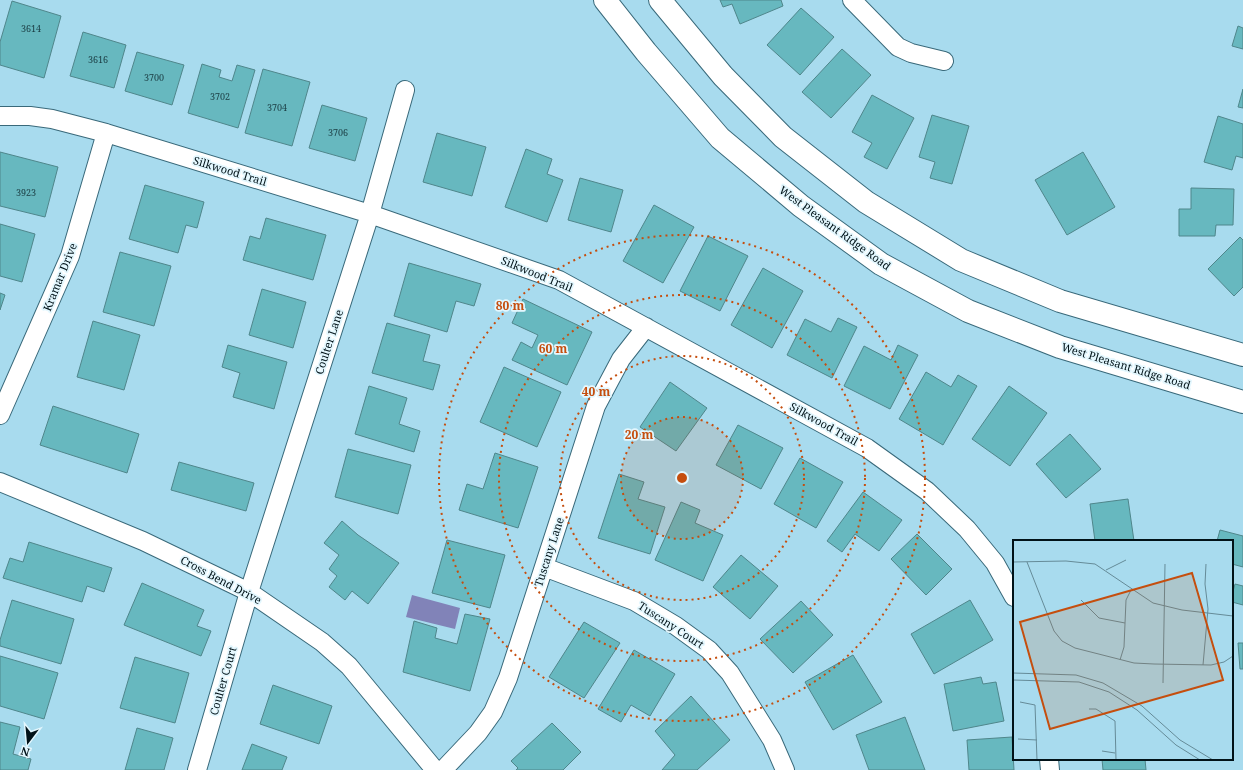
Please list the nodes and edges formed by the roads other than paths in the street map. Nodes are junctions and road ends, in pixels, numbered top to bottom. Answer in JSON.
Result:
{"nodes":[{"id":1,"x":605,"y":0,"type":"edge"},
{"id":2,"x":660,"y":0,"type":"edge"},
{"id":3,"x":852,"y":0,"type":"edge"},
{"id":4,"x":944,"y":61,"type":"dead end"},
{"id":5,"x":405,"y":90,"type":"dead end"},
{"id":6,"x":0,"y":116,"type":"edge"},
{"id":7,"x":106,"y":133,"type":"junction"},
{"id":8,"x":370,"y":214,"type":"junction"},
{"id":9,"x":646,"y":327,"type":"junction"},
{"id":10,"x":1243,"y":355,"type":"edge"},
{"id":11,"x":1243,"y":402,"type":"edge"},
{"id":12,"x":0,"y":415,"type":"edge"},
{"id":13,"x":0,"y":482,"type":"edge"},
{"id":14,"x":544,"y":567,"type":"junction"},
{"id":15,"x":249,"y":592,"type":"junction"},
{"id":16,"x":1013,"y":595,"type":"edge"},
{"id":17,"x":1049,"y":760,"type":"edge"},
{"id":18,"x":197,"y":770,"type":"edge"},
{"id":19,"x":435,"y":770,"type":"edge"},
{"id":20,"x":443,"y":770,"type":"edge"},
{"id":21,"x":786,"y":770,"type":"edge"},
{"id":22,"x":1050,"y":770,"type":"edge"}],
"edges":[{"from":1,"to":11,"type":"main road","name":"West Pleasant Ridge Road"},
{"from":2,"to":10,"type":"main road"},
{"from":3,"to":4,"type":"street"},
{"from":5,"to":8,"type":"street","name":"Coulter Lane"},
{"from":6,"to":7,"type":"street","name":"Silkwood Trail"},
{"from":7,"to":8,"type":"street","name":"Silkwood Trail"},
{"from":7,"to":12,"type":"street","name":"Kramar Drive"},
{"from":8,"to":9,"type":"street","name":"Silkwood Trail"},
{"from":8,"to":15,"type":"street","name":"Coulter Lane"},
{"from":9,"to":14,"type":"street","name":"Tuscany Lane"},
{"from":9,"to":16,"type":"street","name":"Silkwood Trail"},
{"from":13,"to":15,"type":"street","name":"Cross Bend Drive"},
{"from":14,"to":20,"type":"street","name":"Tuscany Lane"},
{"from":14,"to":21,"type":"street","name":"Tuscany Court"},
{"from":15,"to":18,"type":"street","name":"Coulter Court"},
{"from":15,"to":19,"type":"street","name":"Cross Bend Drive"},
{"from":17,"to":22,"type":"street"}]}
